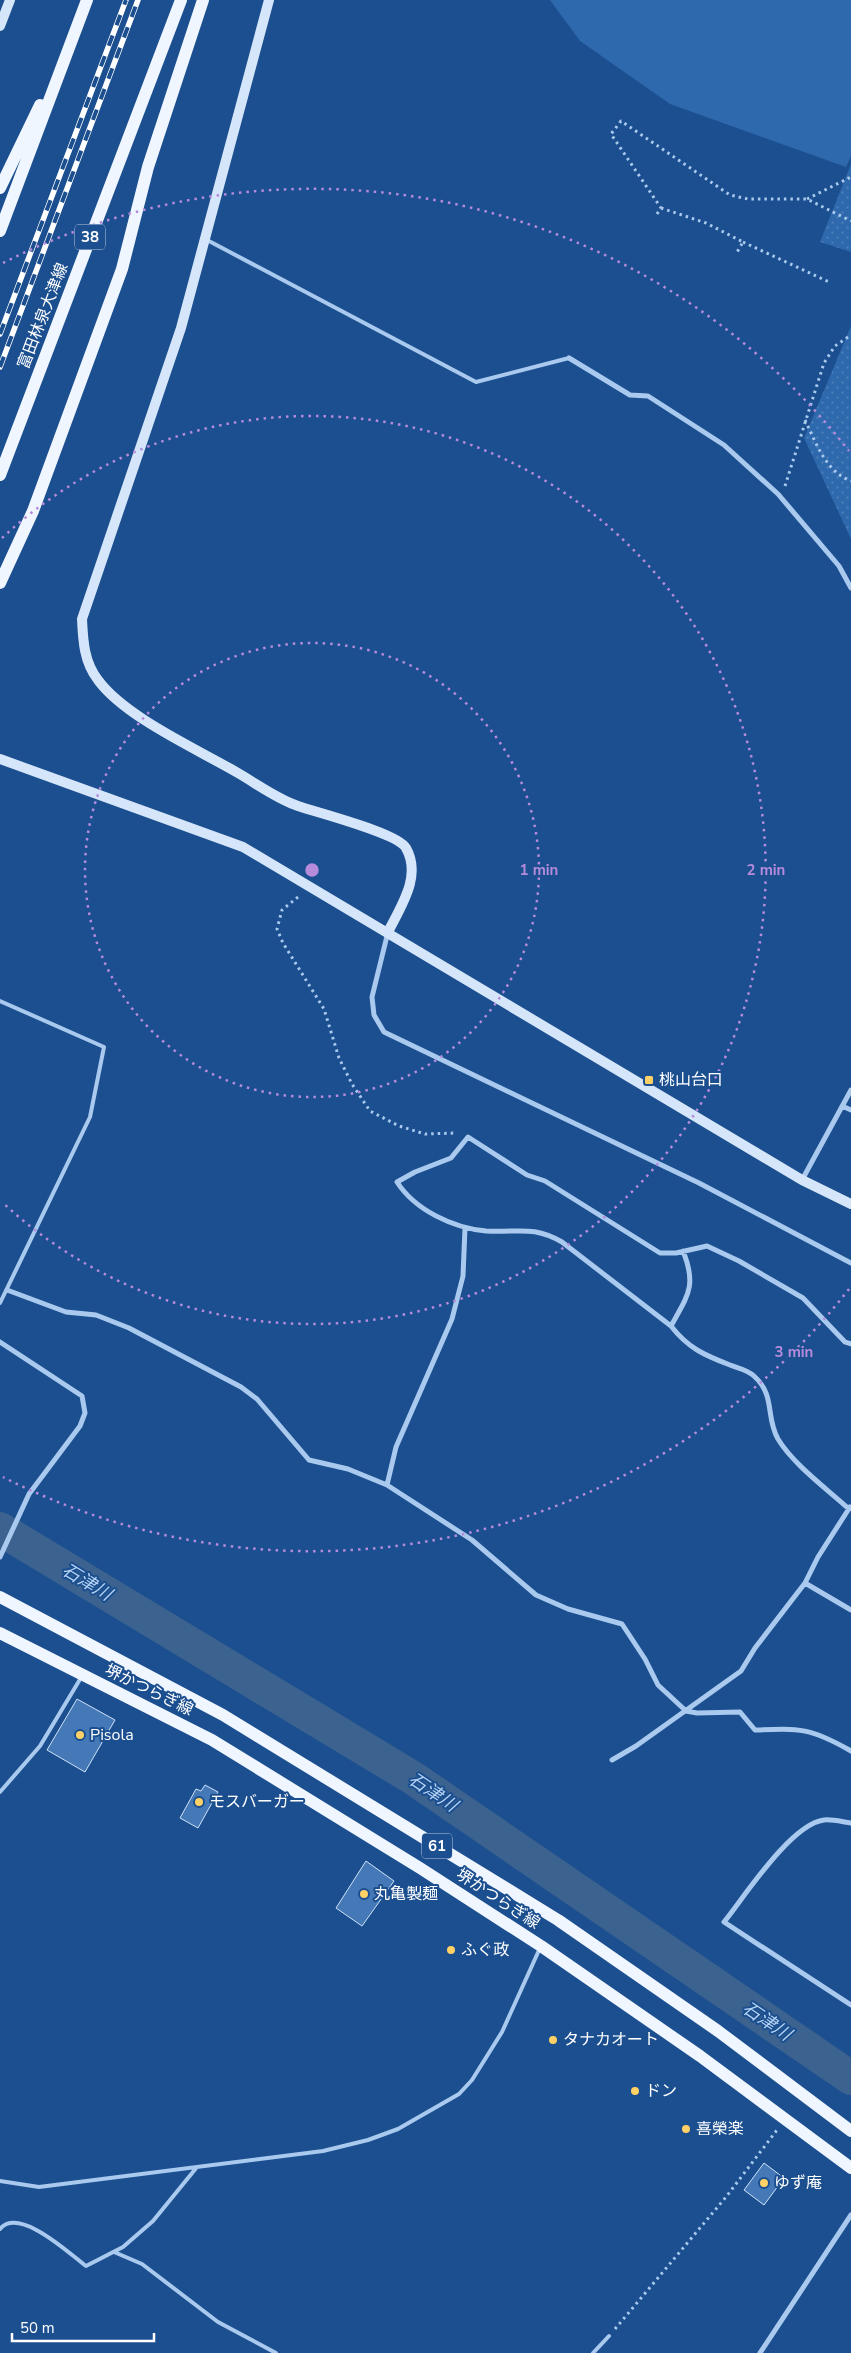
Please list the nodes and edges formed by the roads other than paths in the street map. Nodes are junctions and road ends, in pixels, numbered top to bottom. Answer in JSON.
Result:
{"nodes":[{"id":1,"x":10,"y":0,"type":"edge"},
{"id":2,"x":87,"y":0,"type":"edge"},
{"id":3,"x":181,"y":0,"type":"edge"},
{"id":4,"x":203,"y":0,"type":"edge"},
{"id":5,"x":269,"y":0,"type":"edge"},
{"id":6,"x":1,"y":21,"type":"edge"},
{"id":7,"x":78,"y":23,"type":"junction"},
{"id":8,"x":0,"y":188,"type":"edge"},
{"id":9,"x":0,"y":231,"type":"edge"},
{"id":10,"x":205,"y":239,"type":"junction"},
{"id":11,"x":569,"y":358,"type":"joint"},
{"id":12,"x":0,"y":475,"type":"edge"},
{"id":13,"x":0,"y":583,"type":"edge"},
{"id":14,"x":851,"y":588,"type":"edge"},
{"id":15,"x":0,"y":759,"type":"edge"},
{"id":16,"x":388,"y":932,"type":"junction"},
{"id":17,"x":0,"y":1001,"type":"edge"},
{"id":18,"x":851,"y":1090,"type":"edge"},
{"id":19,"x":842,"y":1106,"type":"junction"},
{"id":20,"x":851,"y":1110,"type":"edge"},
{"id":21,"x":802,"y":1180,"type":"junction"},
{"id":22,"x":851,"y":1204,"type":"edge"},
{"id":23,"x":465,"y":1228,"type":"junction"},
{"id":24,"x":683,"y":1251,"type":"junction"},
{"id":25,"x":851,"y":1263,"type":"edge"},
{"id":26,"x":7,"y":1290,"type":"junction"},
{"id":27,"x":0,"y":1303,"type":"edge"},
{"id":28,"x":671,"y":1326,"type":"junction"},
{"id":29,"x":0,"y":1342,"type":"edge"},
{"id":30,"x":851,"y":1344,"type":"edge"},
{"id":31,"x":387,"y":1485,"type":"junction"},
{"id":32,"x":850,"y":1507,"type":"edge"},
{"id":33,"x":0,"y":1557,"type":"edge"},
{"id":34,"x":805,"y":1583,"type":"junction"},
{"id":35,"x":0,"y":1597,"type":"edge"},
{"id":36,"x":851,"y":1610,"type":"edge"},
{"id":37,"x":0,"y":1633,"type":"edge"},
{"id":38,"x":82,"y":1676,"type":"junction"},
{"id":39,"x":686,"y":1711,"type":"junction"},
{"id":40,"x":851,"y":1751,"type":"edge"},
{"id":41,"x":612,"y":1760,"type":"dead end"},
{"id":42,"x":0,"y":1792,"type":"edge"},
{"id":43,"x":851,"y":1823,"type":"edge"},
{"id":44,"x":541,"y":1946,"type":"junction"},
{"id":45,"x":851,"y":2005,"type":"edge"},
{"id":46,"x":851,"y":2130,"type":"edge"},
{"id":47,"x":197,"y":2167,"type":"junction"},
{"id":48,"x":851,"y":2168,"type":"edge"},
{"id":49,"x":0,"y":2181,"type":"edge"},
{"id":50,"x":851,"y":2215,"type":"edge"},
{"id":51,"x":0,"y":2229,"type":"edge"},
{"id":52,"x":114,"y":2252,"type":"junction"},
{"id":53,"x":609,"y":2336,"type":"road end"},
{"id":54,"x":276,"y":2353,"type":"edge"},
{"id":55,"x":593,"y":2353,"type":"edge"},
{"id":56,"x":760,"y":2353,"type":"edge"}],
"edges":[{"from":1,"to":6,"type":"street"},
{"from":2,"to":7,"type":"main road"},
{"from":3,"to":12,"type":"main road","name":"富田林泉大津線","number":"38"},
{"from":4,"to":13,"type":"main road"},
{"from":5,"to":10,"type":"street"},
{"from":7,"to":8,"type":"main road"},
{"from":7,"to":9,"type":"main road"},
{"from":10,"to":11,"type":"lane"},
{"from":10,"to":16,"type":"street"},
{"from":11,"to":14,"type":"street"},
{"from":15,"to":16,"type":"street"},
{"from":16,"to":21,"type":"street"},
{"from":16,"to":25,"type":"street"},
{"from":17,"to":26,"type":"lane"},
{"from":18,"to":19,"type":"street"},
{"from":19,"to":20,"type":"street"},
{"from":19,"to":21,"type":"street"},
{"from":21,"to":22,"type":"street"},
{"from":23,"to":24,"type":"street"},
{"from":23,"to":28,"type":"street"},
{"from":23,"to":31,"type":"street"},
{"from":24,"to":28,"type":"street"},
{"from":24,"to":30,"type":"street"},
{"from":26,"to":27,"type":"lane"},
{"from":26,"to":31,"type":"street"},
{"from":28,"to":32,"type":"street"},
{"from":29,"to":33,"type":"street"},
{"from":31,"to":39,"type":"street"},
{"from":32,"to":34,"type":"street"},
{"from":34,"to":36,"type":"street"},
{"from":34,"to":39,"type":"street"},
{"from":35,"to":46,"type":"main road","name":"堺かつらぎ線","number":"61"},
{"from":37,"to":38,"type":"main road","name":"堺かつらぎ線","number":"61"},
{"from":38,"to":42,"type":"lane"},
{"from":38,"to":44,"type":"main road","name":"堺かつらぎ線","number":"61"},
{"from":39,"to":40,"type":"street"},
{"from":39,"to":41,"type":"street"},
{"from":43,"to":45,"type":"street"},
{"from":44,"to":47,"type":"lane"},
{"from":44,"to":48,"type":"main road","name":"堺かつらぎ線","number":"61"},
{"from":47,"to":49,"type":"lane"},
{"from":47,"to":52,"type":"lane"},
{"from":50,"to":56,"type":"street"},
{"from":51,"to":52,"type":"lane"},
{"from":52,"to":54,"type":"lane"},
{"from":53,"to":55,"type":"lane"}]}
